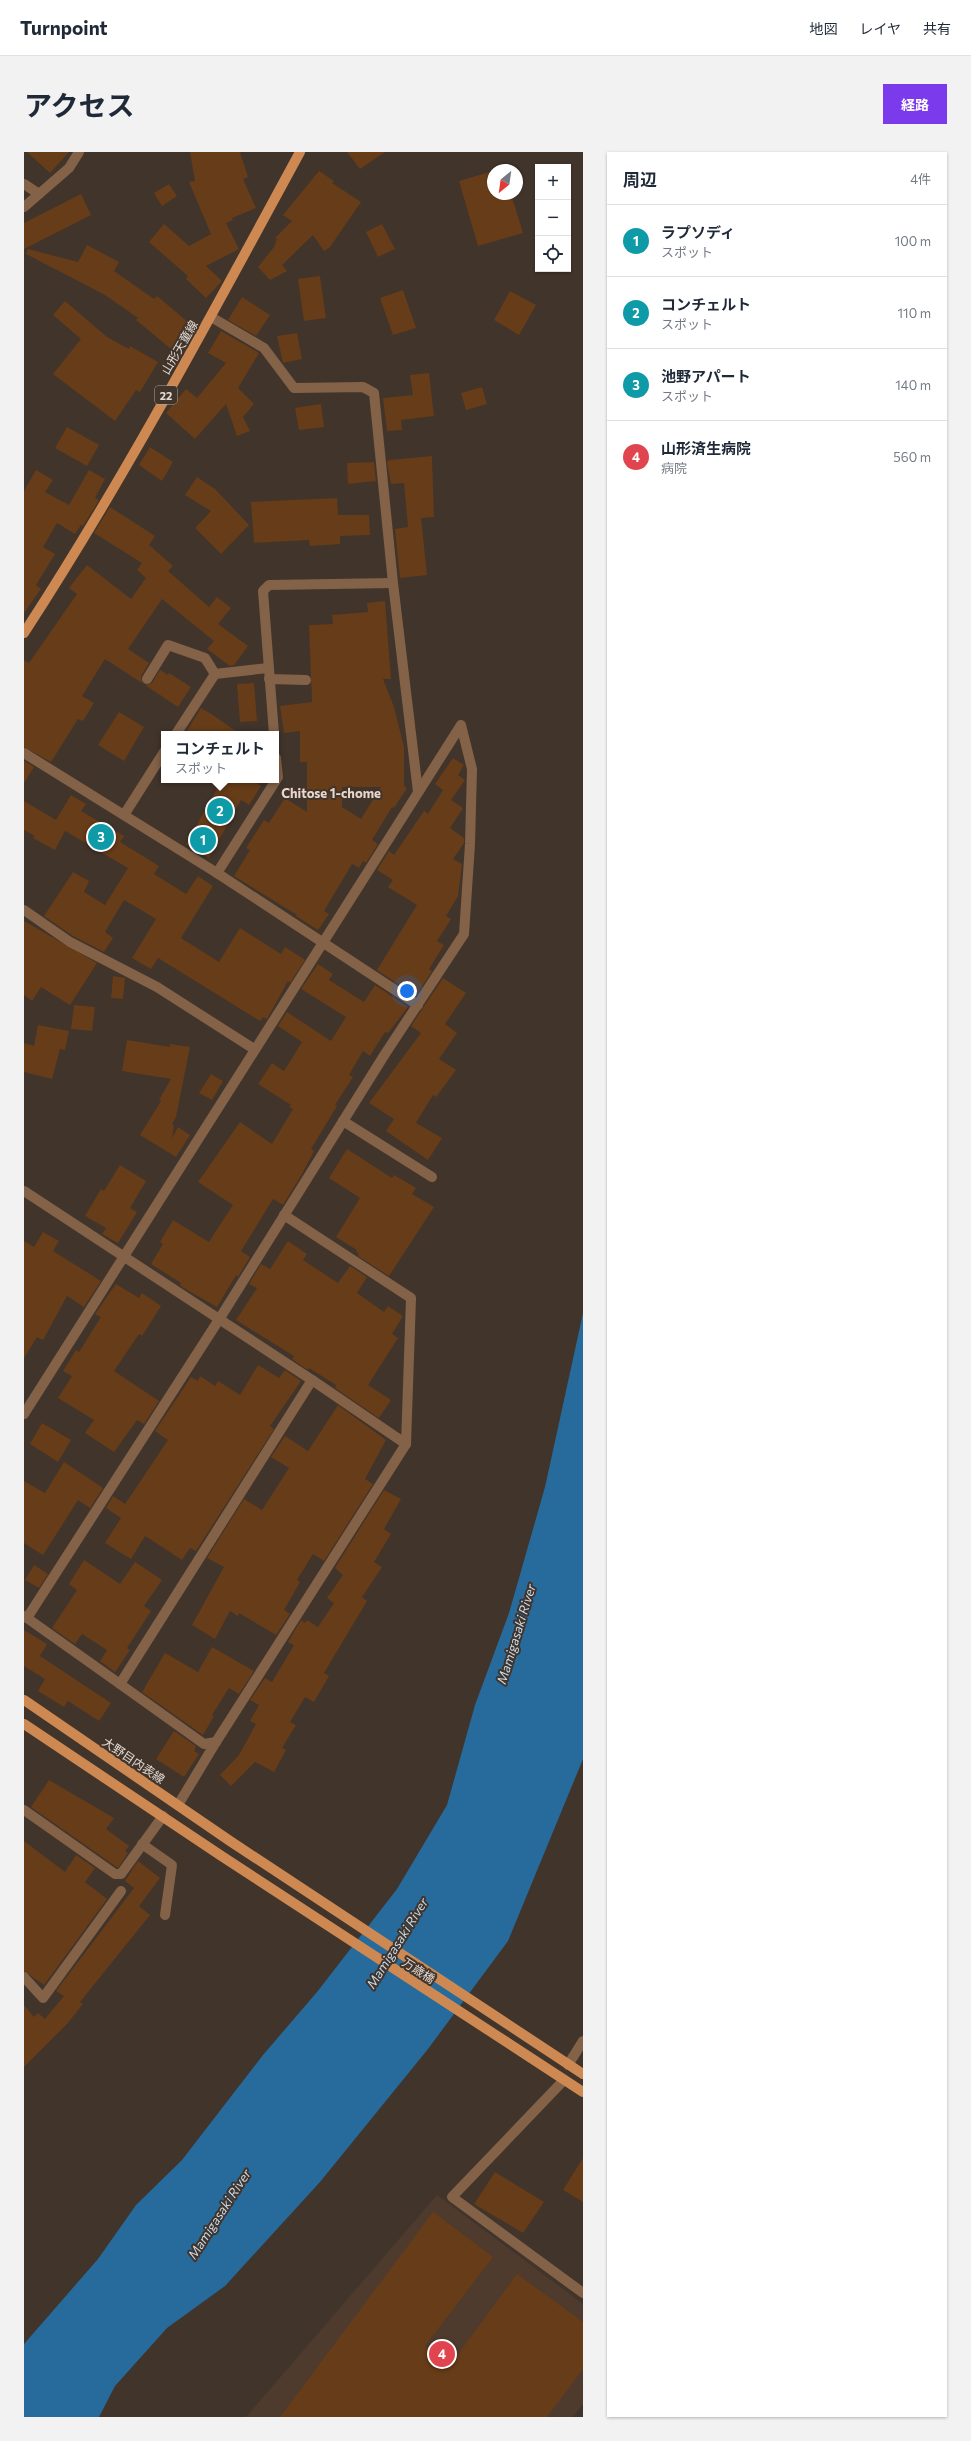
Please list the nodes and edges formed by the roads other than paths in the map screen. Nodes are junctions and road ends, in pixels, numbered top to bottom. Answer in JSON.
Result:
{"nodes":[{"id":1,"x":79,"y":152,"type":"edge"},
{"id":2,"x":300,"y":152,"type":"edge"},
{"id":3,"x":24,"y":184,"type":"edge"},
{"id":4,"x":40,"y":194,"type":"junction"},
{"id":5,"x":24,"y":207,"type":"edge"},
{"id":6,"x":211,"y":317,"type":"junction"},
{"id":7,"x":393,"y":583,"type":"junction"},
{"id":8,"x":24,"y":633,"type":"edge"},
{"id":9,"x":268,"y":668,"type":"junction"},
{"id":10,"x":215,"y":674,"type":"junction"},
{"id":11,"x":147,"y":679,"type":"dead end"},
{"id":12,"x":269,"y":679,"type":"junction"},
{"id":13,"x":306,"y":680,"type":"dead end"},
{"id":14,"x":178,"y":731,"type":"edge"},
{"id":15,"x":274,"y":731,"type":"edge"},
{"id":16,"x":24,"y":753,"type":"edge"},
{"id":17,"x":161,"y":757,"type":"edge"},
{"id":18,"x":275,"y":783,"type":"edge"},
{"id":19,"x":418,"y":792,"type":"junction"},
{"id":20,"x":124,"y":815,"type":"junction"},
{"id":21,"x":217,"y":873,"type":"junction"},
{"id":22,"x":24,"y":910,"type":"edge"},
{"id":23,"x":322,"y":941,"type":"junction"},
{"id":24,"x":418,"y":1005,"type":"junction"},
{"id":25,"x":254,"y":1049,"type":"junction"},
{"id":26,"x":343,"y":1121,"type":"junction"},
{"id":27,"x":432,"y":1177,"type":"dead end"},
{"id":28,"x":25,"y":1193,"type":"edge"},
{"id":29,"x":284,"y":1216,"type":"junction"},
{"id":30,"x":124,"y":1255,"type":"junction"},
{"id":31,"x":220,"y":1318,"type":"junction"},
{"id":32,"x":312,"y":1380,"type":"junction"},
{"id":33,"x":24,"y":1414,"type":"edge"},
{"id":34,"x":406,"y":1444,"type":"junction"},
{"id":35,"x":25,"y":1617,"type":"edge"},
{"id":36,"x":120,"y":1684,"type":"junction"},
{"id":37,"x":24,"y":1700,"type":"edge"},
{"id":38,"x":24,"y":1724,"type":"edge"},
{"id":39,"x":216,"y":1742,"type":"junction"},
{"id":40,"x":178,"y":1805,"type":"junction"},
{"id":41,"x":24,"y":1810,"type":"edge"},
{"id":42,"x":162,"y":1816,"type":"junction"},
{"id":43,"x":230,"y":1840,"type":"joint"},
{"id":44,"x":142,"y":1844,"type":"junction"},
{"id":45,"x":121,"y":1891,"type":"dead end"},
{"id":46,"x":165,"y":1915,"type":"dead end"},
{"id":47,"x":24,"y":1977,"type":"edge"},
{"id":48,"x":583,"y":2041,"type":"edge"},
{"id":49,"x":568,"y":2065,"type":"junction"},
{"id":50,"x":583,"y":2074,"type":"edge"},
{"id":51,"x":564,"y":2080,"type":"junction"},
{"id":52,"x":583,"y":2092,"type":"edge"},
{"id":53,"x":583,"y":2293,"type":"edge"}],
"edges":[{"from":1,"to":4,"type":"lane"},
{"from":2,"to":6,"type":"main road","name":"山形天童線","number":"22"},
{"from":3,"to":4,"type":"lane"},
{"from":4,"to":5,"type":"lane"},
{"from":6,"to":7,"type":"lane"},
{"from":6,"to":8,"type":"main road","name":"山形天童線","number":"22"},
{"from":7,"to":9,"type":"lane"},
{"from":7,"to":19,"type":"lane"},
{"from":9,"to":10,"type":"lane"},
{"from":9,"to":12,"type":"lane"},
{"from":10,"to":11,"type":"lane"},
{"from":10,"to":14,"type":"lane"},
{"from":12,"to":13,"type":"lane"},
{"from":12,"to":15,"type":"lane"},
{"from":16,"to":20,"type":"lane"},
{"from":17,"to":20,"type":"lane"},
{"from":18,"to":21,"type":"lane"},
{"from":19,"to":23,"type":"lane"},
{"from":19,"to":24,"type":"lane"},
{"from":20,"to":21,"type":"lane"},
{"from":21,"to":23,"type":"lane"},
{"from":22,"to":25,"type":"lane"},
{"from":23,"to":24,"type":"lane"},
{"from":23,"to":25,"type":"lane"},
{"from":24,"to":26,"type":"lane"},
{"from":25,"to":30,"type":"lane"},
{"from":26,"to":27,"type":"lane"},
{"from":26,"to":29,"type":"lane"},
{"from":28,"to":30,"type":"lane"},
{"from":29,"to":31,"type":"lane"},
{"from":29,"to":34,"type":"lane"},
{"from":30,"to":31,"type":"lane"},
{"from":30,"to":33,"type":"lane"},
{"from":31,"to":32,"type":"lane"},
{"from":31,"to":35,"type":"lane"},
{"from":32,"to":34,"type":"lane"},
{"from":32,"to":36,"type":"lane"},
{"from":34,"to":39,"type":"lane"},
{"from":35,"to":36,"type":"lane"},
{"from":36,"to":39,"type":"lane"},
{"from":37,"to":40,"type":"main road","name":"大野目内表線"},
{"from":38,"to":42,"type":"main road"},
{"from":39,"to":40,"type":"lane"},
{"from":40,"to":43,"type":"main road","name":"大野目内表線"},
{"from":41,"to":44,"type":"lane"},
{"from":42,"to":44,"type":"lane"},
{"from":42,"to":51,"type":"main road","name":"万歳橋"},
{"from":43,"to":49,"type":"main road","name":"万歳橋"},
{"from":44,"to":46,"type":"lane"},
{"from":45,"to":47,"type":"lane"},
{"from":48,"to":49,"type":"lane"},
{"from":49,"to":50,"type":"main road"},
{"from":51,"to":52,"type":"main road"},
{"from":51,"to":53,"type":"lane"}]}
